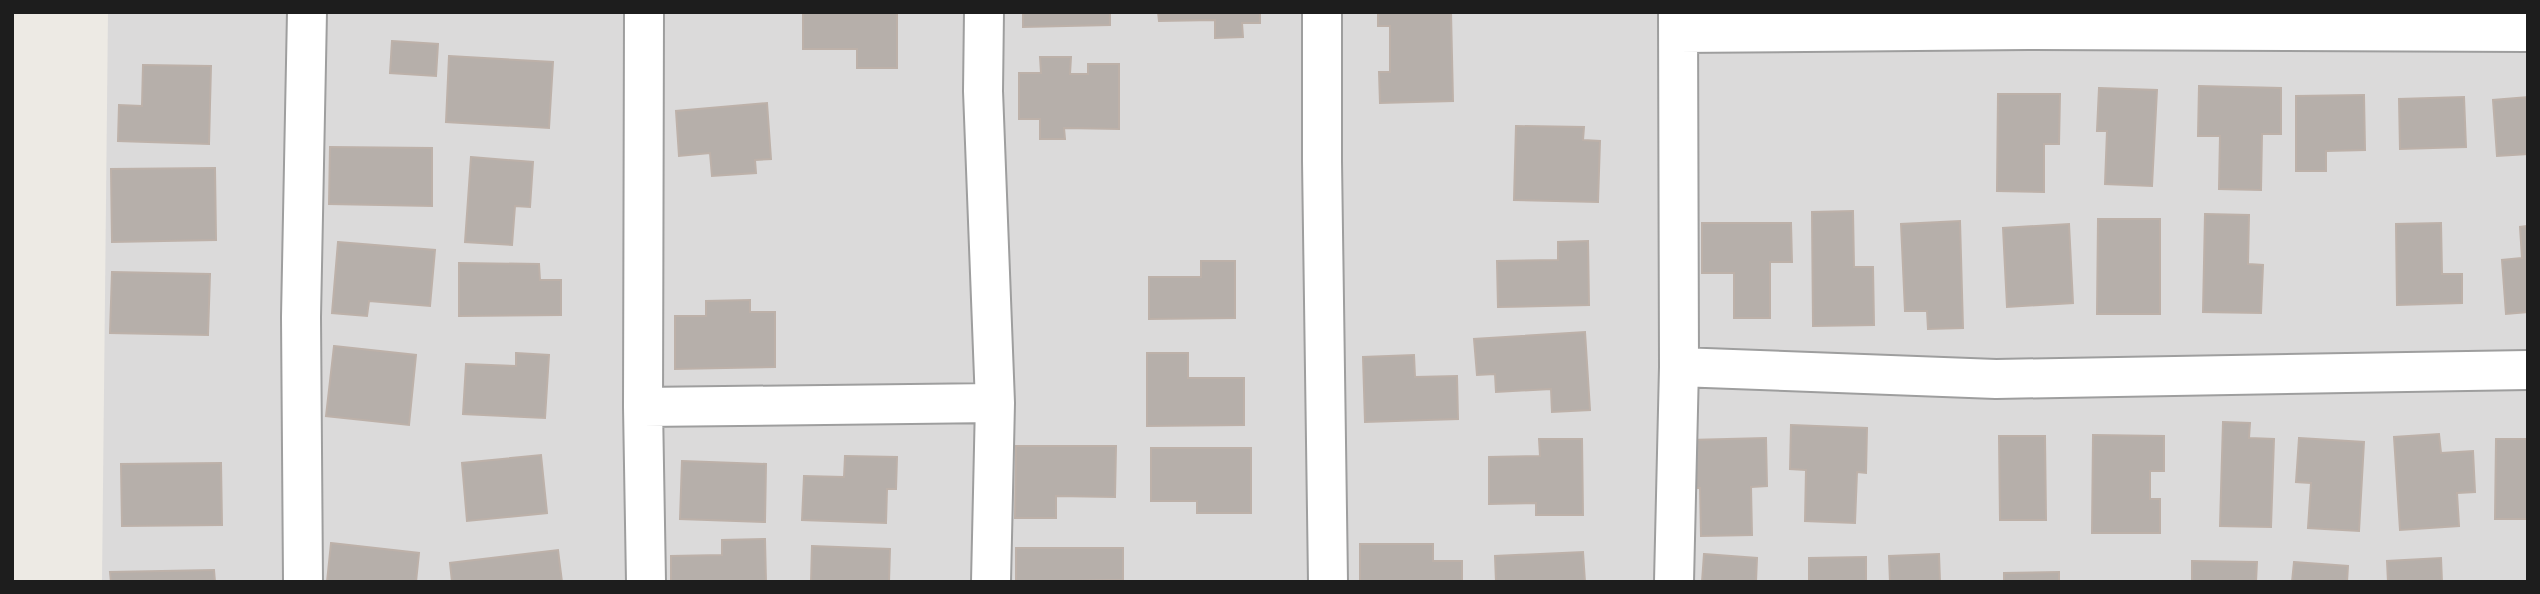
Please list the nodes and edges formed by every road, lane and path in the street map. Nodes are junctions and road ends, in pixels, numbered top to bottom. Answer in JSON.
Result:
{"nodes":[{"id":1,"x":307,"y":12,"type":"edge"},
{"id":2,"x":644,"y":12,"type":"edge"},
{"id":3,"x":984,"y":12,"type":"edge"},
{"id":4,"x":1322,"y":12,"type":"edge"},
{"id":5,"x":2028,"y":21,"type":"edge"},
{"id":6,"x":2348,"y":22,"type":"edge"},
{"id":7,"x":1678,"y":23,"type":"edge"},
{"id":8,"x":2528,"y":32,"type":"edge"},
{"id":9,"x":1679,"y":367,"type":"junction"},
{"id":10,"x":2528,"y":370,"type":"edge"},
{"id":11,"x":995,"y":404,"type":"junction"},
{"id":12,"x":643,"y":407,"type":"junction"},
{"id":13,"x":303,"y":582,"type":"edge"},
{"id":14,"x":646,"y":582,"type":"edge"},
{"id":15,"x":991,"y":582,"type":"edge"},
{"id":16,"x":1328,"y":582,"type":"edge"},
{"id":17,"x":1674,"y":582,"type":"edge"}],
"edges":[{"from":1,"to":13,"type":"street"},
{"from":2,"to":12,"type":"street"},
{"from":3,"to":11,"type":"street"},
{"from":4,"to":16,"type":"street"},
{"from":5,"to":6,"type":"street"},
{"from":5,"to":7,"type":"street"},
{"from":6,"to":8,"type":"street"},
{"from":7,"to":9,"type":"street"},
{"from":9,"to":10,"type":"street"},
{"from":9,"to":17,"type":"street"},
{"from":11,"to":12,"type":"street"},
{"from":11,"to":15,"type":"street"},
{"from":12,"to":14,"type":"street"}]}
